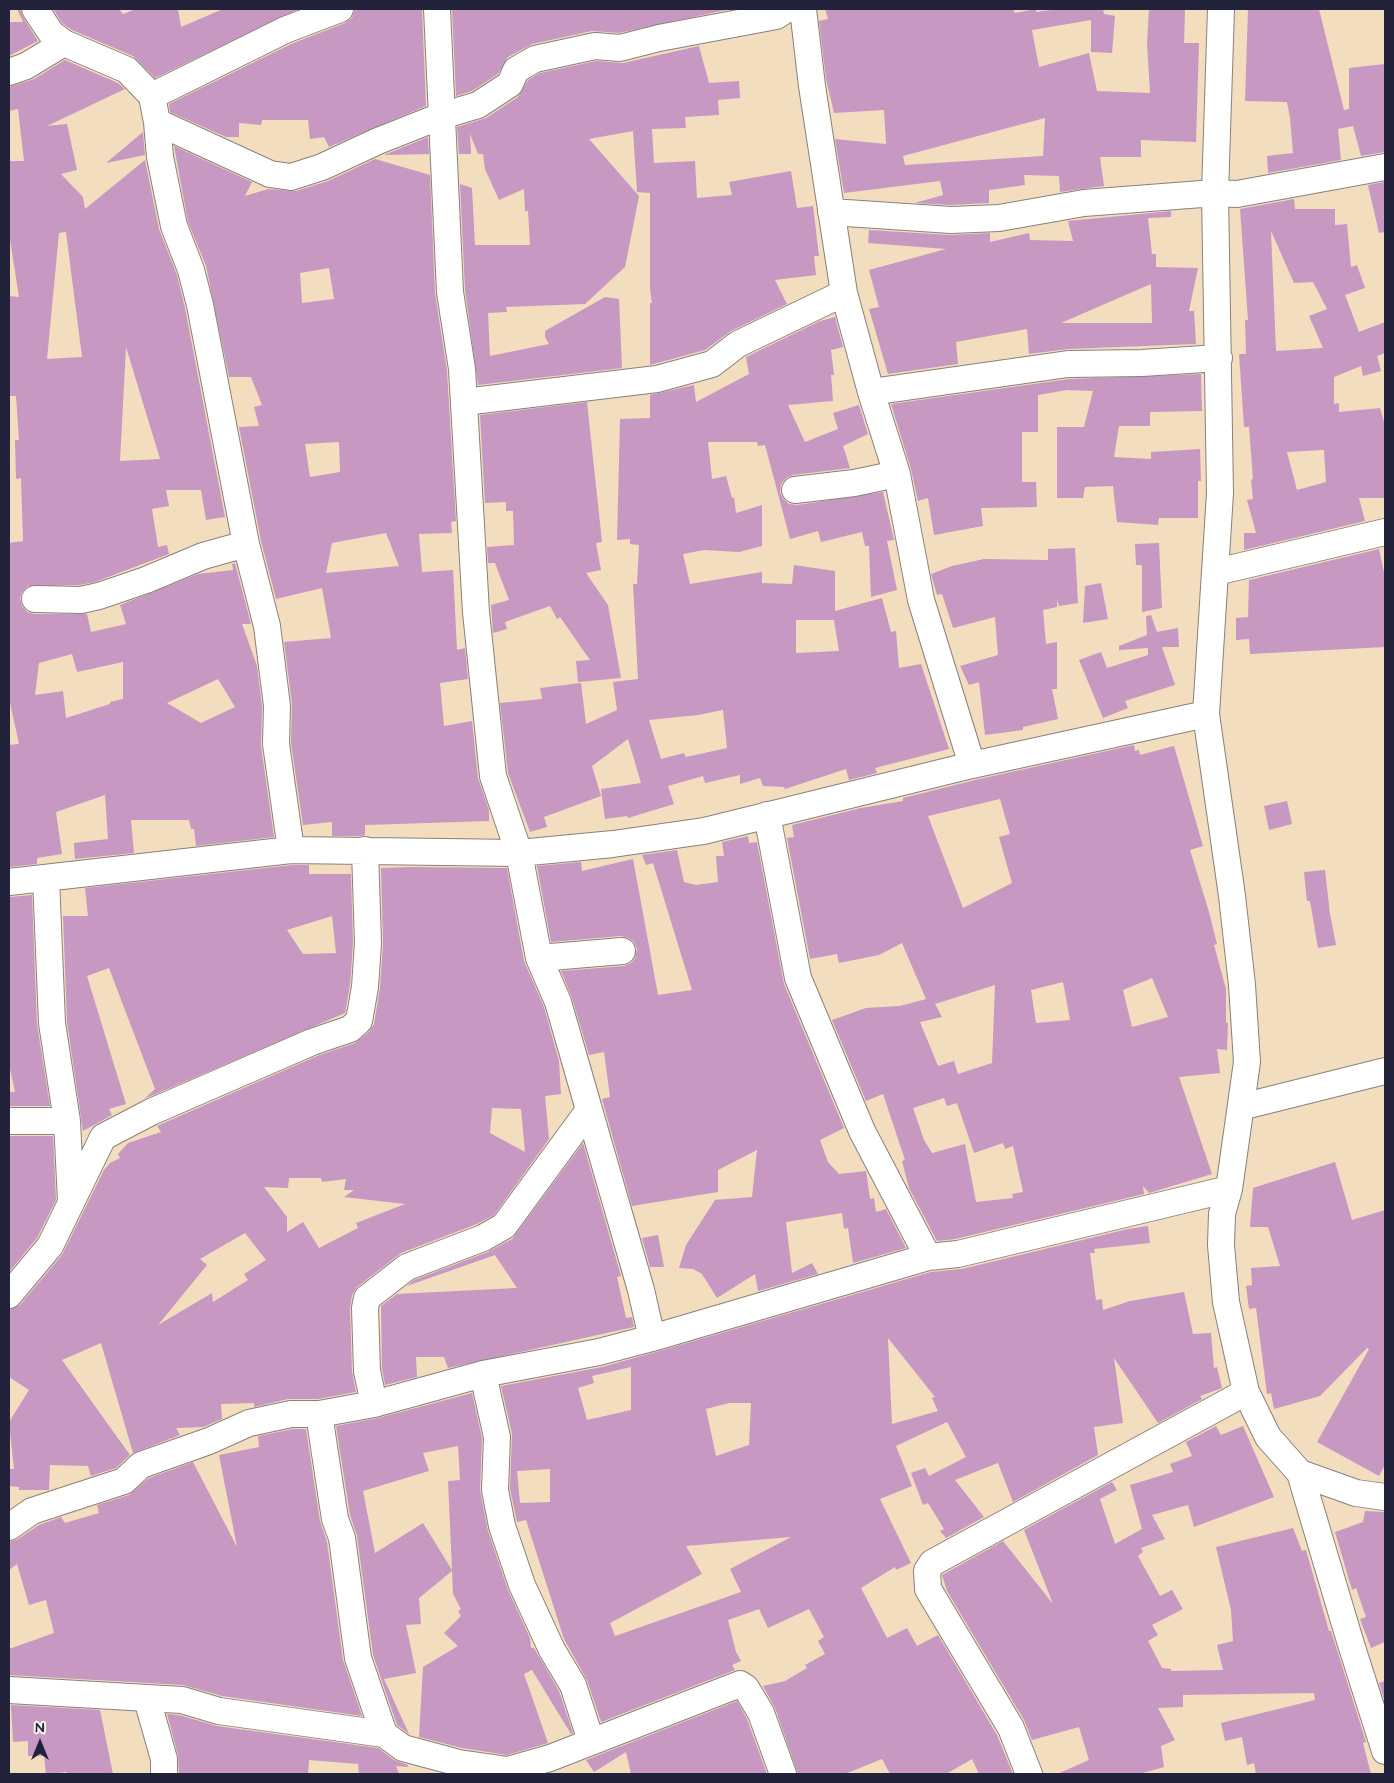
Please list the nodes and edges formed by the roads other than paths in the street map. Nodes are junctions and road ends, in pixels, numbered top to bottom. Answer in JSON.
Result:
{"nodes":[{"id":1,"x":35,"y":9,"type":"edge"},
{"id":2,"x":340,"y":9,"type":"edge"},
{"id":3,"x":438,"y":9,"type":"edge"},
{"id":4,"x":787,"y":9,"type":"edge"},
{"id":5,"x":803,"y":9,"type":"edge"},
{"id":6,"x":1221,"y":9,"type":"edge"},
{"id":7,"x":64,"y":43,"type":"junction"},
{"id":8,"x":9,"y":72,"type":"edge"},
{"id":9,"x":152,"y":96,"type":"junction"},
{"id":10,"x":441,"y":116,"type":"junction"},
{"id":11,"x":157,"y":122,"type":"junction"},
{"id":12,"x":1385,"y":167,"type":"edge"},
{"id":13,"x":1216,"y":193,"type":"junction"},
{"id":14,"x":830,"y":212,"type":"junction"},
{"id":15,"x":844,"y":293,"type":"junction"},
{"id":16,"x":1219,"y":358,"type":"junction"},
{"id":17,"x":871,"y":392,"type":"junction"},
{"id":18,"x":464,"y":402,"type":"junction"},
{"id":19,"x":897,"y":474,"type":"junction"},
{"id":20,"x":795,"y":490,"type":"dead end"},
{"id":21,"x":1385,"y":532,"type":"edge"},
{"id":22,"x":246,"y":544,"type":"junction"},
{"id":23,"x":1216,"y":572,"type":"junction"},
{"id":24,"x":35,"y":599,"type":"dead end"},
{"id":25,"x":1206,"y":714,"type":"junction"},
{"id":26,"x":972,"y":765,"type":"junction"},
{"id":27,"x":767,"y":815,"type":"junction"},
{"id":28,"x":291,"y":850,"type":"junction"},
{"id":29,"x":365,"y":850,"type":"junction"},
{"id":30,"x":519,"y":853,"type":"junction"},
{"id":31,"x":46,"y":878,"type":"junction"},
{"id":32,"x":9,"y":882,"type":"edge"},
{"id":33,"x":622,"y":951,"type":"dead end"},
{"id":34,"x":539,"y":958,"type":"junction"},
{"id":35,"x":1385,"y":1071,"type":"edge"},
{"id":36,"x":1241,"y":1107,"type":"junction"},
{"id":37,"x":589,"y":1110,"type":"junction"},
{"id":38,"x":9,"y":1121,"type":"edge"},
{"id":39,"x":67,"y":1121,"type":"junction"},
{"id":40,"x":1229,"y":1189,"type":"junction"},
{"id":41,"x":72,"y":1204,"type":"junction"},
{"id":42,"x":928,"y":1257,"type":"junction"},
{"id":43,"x":9,"y":1294,"type":"edge"},
{"id":44,"x":652,"y":1338,"type":"junction"},
{"id":45,"x":484,"y":1374,"type":"junction"},
{"id":46,"x":1246,"y":1392,"type":"junction"},
{"id":47,"x":374,"y":1404,"type":"junction"},
{"id":48,"x":318,"y":1414,"type":"junction"},
{"id":49,"x":1300,"y":1473,"type":"junction"},
{"id":50,"x":1385,"y":1497,"type":"edge"},
{"id":51,"x":9,"y":1527,"type":"edge"},
{"id":52,"x":9,"y":1690,"type":"edge"},
{"id":53,"x":146,"y":1699,"type":"junction"},
{"id":54,"x":384,"y":1734,"type":"junction"},
{"id":55,"x":591,"y":1741,"type":"junction"},
{"id":56,"x":1385,"y":1751,"type":"edge"},
{"id":57,"x":164,"y":1774,"type":"edge"},
{"id":58,"x":783,"y":1774,"type":"edge"},
{"id":59,"x":1029,"y":1774,"type":"edge"}],
"edges":[{"from":1,"to":7,"type":"street"},
{"from":2,"to":9,"type":"street"},
{"from":3,"to":10,"type":"street"},
{"from":4,"to":10,"type":"street"},
{"from":5,"to":14,"type":"street"},
{"from":6,"to":13,"type":"street"},
{"from":7,"to":8,"type":"street"},
{"from":7,"to":9,"type":"street"},
{"from":9,"to":11,"type":"street"},
{"from":10,"to":11,"type":"street"},
{"from":10,"to":18,"type":"street"},
{"from":11,"to":22,"type":"street"},
{"from":12,"to":13,"type":"street"},
{"from":13,"to":14,"type":"street"},
{"from":13,"to":16,"type":"street"},
{"from":14,"to":15,"type":"street"},
{"from":15,"to":17,"type":"street"},
{"from":15,"to":18,"type":"street"},
{"from":16,"to":17,"type":"street"},
{"from":16,"to":23,"type":"street"},
{"from":17,"to":19,"type":"street"},
{"from":18,"to":30,"type":"street"},
{"from":19,"to":20,"type":"street"},
{"from":19,"to":26,"type":"street"},
{"from":21,"to":23,"type":"street"},
{"from":22,"to":24,"type":"street"},
{"from":22,"to":28,"type":"street"},
{"from":23,"to":25,"type":"street"},
{"from":25,"to":26,"type":"street"},
{"from":25,"to":36,"type":"street"},
{"from":26,"to":27,"type":"street"},
{"from":27,"to":30,"type":"street"},
{"from":27,"to":42,"type":"street"},
{"from":28,"to":29,"type":"street"},
{"from":28,"to":31,"type":"street"},
{"from":29,"to":30,"type":"street"},
{"from":29,"to":41,"type":"street"},
{"from":30,"to":34,"type":"street"},
{"from":31,"to":32,"type":"street"},
{"from":31,"to":39,"type":"street"},
{"from":33,"to":34,"type":"street"},
{"from":34,"to":37,"type":"street"},
{"from":35,"to":36,"type":"street"},
{"from":36,"to":40,"type":"street"},
{"from":37,"to":44,"type":"street"},
{"from":37,"to":47,"type":"street"},
{"from":38,"to":39,"type":"street"},
{"from":39,"to":41,"type":"street"},
{"from":40,"to":42,"type":"street"},
{"from":40,"to":46,"type":"street"},
{"from":41,"to":43,"type":"street"},
{"from":42,"to":44,"type":"street"},
{"from":44,"to":45,"type":"street"},
{"from":45,"to":47,"type":"street"},
{"from":45,"to":55,"type":"street"},
{"from":46,"to":49,"type":"street"},
{"from":46,"to":59,"type":"street"},
{"from":47,"to":48,"type":"street"},
{"from":48,"to":51,"type":"street"},
{"from":48,"to":54,"type":"street"},
{"from":49,"to":50,"type":"street"},
{"from":49,"to":56,"type":"street"},
{"from":52,"to":53,"type":"street"},
{"from":53,"to":54,"type":"street"},
{"from":53,"to":57,"type":"street"},
{"from":54,"to":55,"type":"street"},
{"from":55,"to":58,"type":"street"}]}
